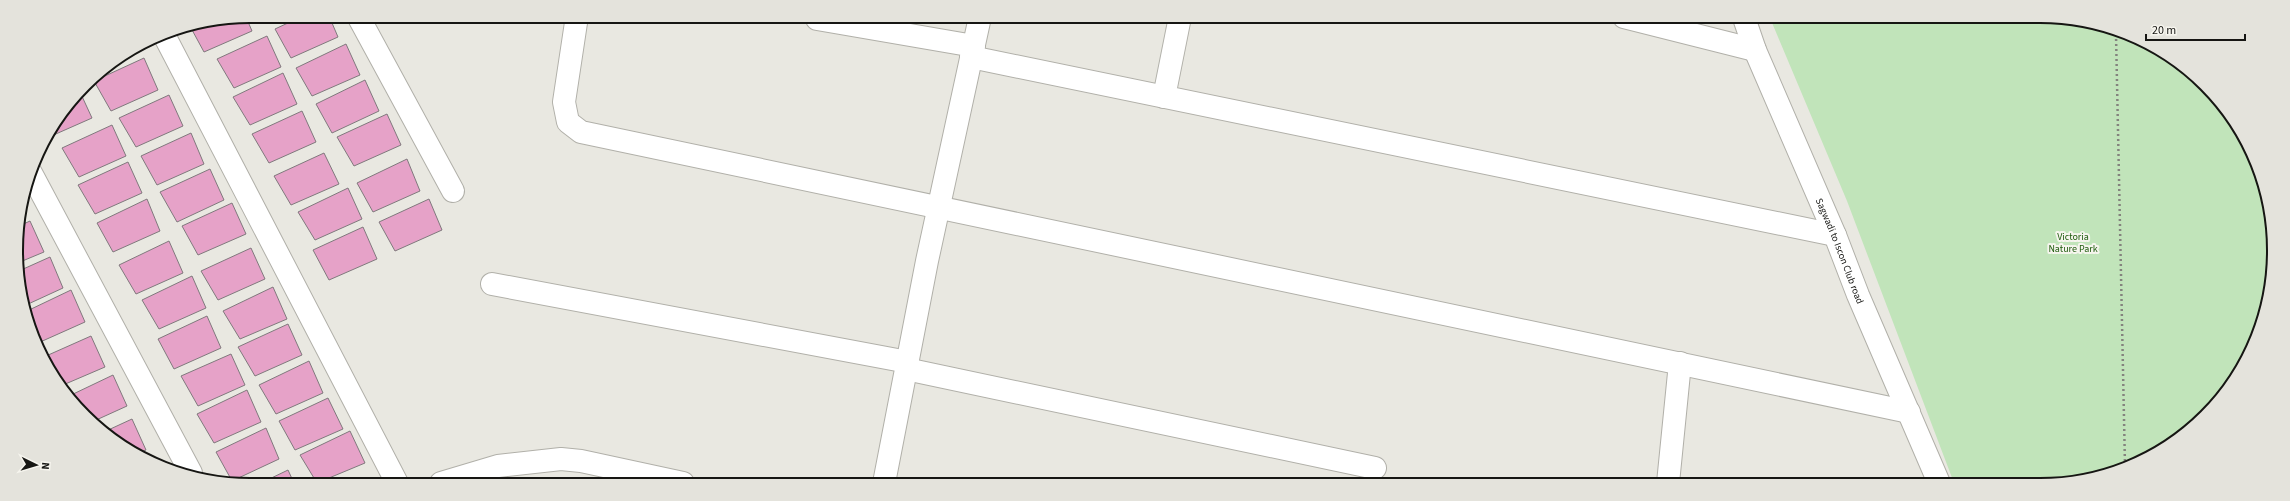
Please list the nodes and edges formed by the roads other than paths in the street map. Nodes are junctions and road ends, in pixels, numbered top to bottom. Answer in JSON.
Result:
{"nodes":[{"id":1,"x":362,"y":23,"type":"edge"},
{"id":2,"x":575,"y":23,"type":"edge"},
{"id":3,"x":836,"y":23,"type":"edge"},
{"id":4,"x":979,"y":23,"type":"edge"},
{"id":5,"x":1179,"y":23,"type":"edge"},
{"id":6,"x":1644,"y":23,"type":"edge"},
{"id":7,"x":1746,"y":23,"type":"edge"},
{"id":8,"x":166,"y":39,"type":"edge"},
{"id":9,"x":1755,"y":50,"type":"junction"},
{"id":10,"x":973,"y":51,"type":"junction"},
{"id":11,"x":1164,"y":97,"type":"junction"},
{"id":12,"x":34,"y":179,"type":"edge"},
{"id":13,"x":454,"y":191,"type":"dead end"},
{"id":14,"x":938,"y":208,"type":"junction"},
{"id":15,"x":1835,"y":235,"type":"junction"},
{"id":16,"x":492,"y":284,"type":"dead end"},
{"id":17,"x":1680,"y":363,"type":"junction"},
{"id":18,"x":907,"y":365,"type":"junction"},
{"id":19,"x":1909,"y":412,"type":"junction"},
{"id":20,"x":1374,"y":468,"type":"dead end"},
{"id":21,"x":189,"y":469,"type":"edge"},
{"id":22,"x":394,"y":478,"type":"edge"},
{"id":23,"x":458,"y":478,"type":"edge"},
{"id":24,"x":660,"y":478,"type":"edge"},
{"id":25,"x":885,"y":478,"type":"edge"},
{"id":26,"x":1668,"y":478,"type":"edge"},
{"id":27,"x":1937,"y":478,"type":"edge"}],
"edges":[{"from":1,"to":13,"type":"street"},
{"from":2,"to":14,"type":"street"},
{"from":3,"to":10,"type":"street"},
{"from":4,"to":10,"type":"street"},
{"from":5,"to":11,"type":"street"},
{"from":6,"to":9,"type":"street"},
{"from":7,"to":9,"type":"street","name":"Sagwadi to Iscon Club road"},
{"from":8,"to":22,"type":"street"},
{"from":9,"to":15,"type":"street","name":"Sagwadi to Iscon Club road"},
{"from":10,"to":11,"type":"street"},
{"from":10,"to":14,"type":"street"},
{"from":11,"to":15,"type":"street"},
{"from":12,"to":21,"type":"street"},
{"from":14,"to":17,"type":"street"},
{"from":14,"to":18,"type":"street"},
{"from":15,"to":19,"type":"street","name":"Sagwadi to Iscon Club road"},
{"from":16,"to":18,"type":"street"},
{"from":17,"to":19,"type":"street"},
{"from":17,"to":26,"type":"street"},
{"from":18,"to":20,"type":"street"},
{"from":18,"to":25,"type":"street"},
{"from":19,"to":27,"type":"street","name":"Sagwadi to Iscon Club road"},
{"from":23,"to":24,"type":"street"}]}
